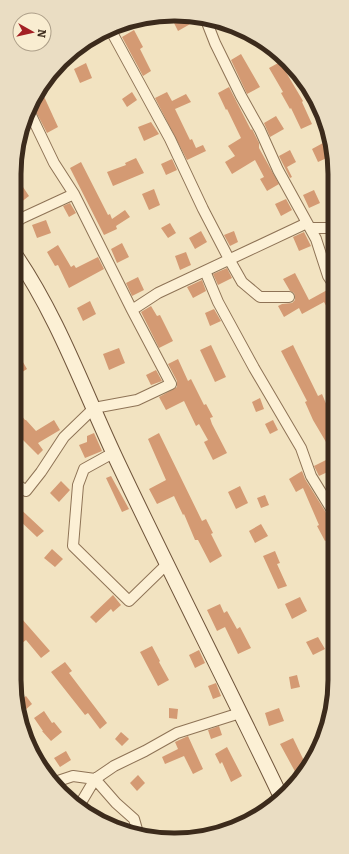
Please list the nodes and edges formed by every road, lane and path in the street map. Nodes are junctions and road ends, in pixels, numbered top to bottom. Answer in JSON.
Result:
{"nodes":[{"id":1,"x":208,"y":25,"type":"edge"},
{"id":2,"x":113,"y":34,"type":"edge"},
{"id":3,"x":32,"y":118,"type":"edge"},
{"id":4,"x":74,"y":194,"type":"junction"},
{"id":5,"x":21,"y":219,"type":"edge"},
{"id":6,"x":308,"y":225,"type":"junction"},
{"id":7,"x":328,"y":227,"type":"edge"},
{"id":8,"x":229,"y":259,"type":"junction"},
{"id":9,"x":21,"y":264,"type":"edge"},
{"id":10,"x":205,"y":271,"type":"junction"},
{"id":11,"x":27,"y":273,"type":"junction"},
{"id":12,"x":21,"y":276,"type":"edge"},
{"id":13,"x":328,"y":276,"type":"edge"},
{"id":14,"x":289,"y":297,"type":"dead end"},
{"id":15,"x":132,"y":310,"type":"junction"},
{"id":16,"x":94,"y":408,"type":"junction"},
{"id":17,"x":113,"y":453,"type":"junction"},
{"id":18,"x":21,"y":487,"type":"edge"},
{"id":19,"x":328,"y":504,"type":"edge"},
{"id":20,"x":166,"y":565,"type":"junction"},
{"id":21,"x":240,"y":713,"type":"junction"},
{"id":22,"x":96,"y":779,"type":"junction"},
{"id":23,"x":59,"y":781,"type":"edge"},
{"id":24,"x":279,"y":792,"type":"edge"},
{"id":25,"x":82,"y":802,"type":"edge"},
{"id":26,"x":137,"y":828,"type":"edge"}],
"edges":[{"from":1,"to":6,"type":"street"},
{"from":2,"to":8,"type":"street"},
{"from":3,"to":4,"type":"street"},
{"from":4,"to":5,"type":"street"},
{"from":4,"to":15,"type":"street"},
{"from":6,"to":7,"type":"street"},
{"from":6,"to":8,"type":"street"},
{"from":6,"to":13,"type":"street"},
{"from":8,"to":10,"type":"street"},
{"from":8,"to":14,"type":"street"},
{"from":9,"to":11,"type":"street"},
{"from":10,"to":15,"type":"street"},
{"from":10,"to":19,"type":"street"},
{"from":11,"to":12,"type":"street"},
{"from":11,"to":16,"type":"street"},
{"from":15,"to":16,"type":"street"},
{"from":16,"to":17,"type":"street"},
{"from":16,"to":18,"type":"street"},
{"from":17,"to":20,"type":"street"},
{"from":17,"to":20,"type":"street"},
{"from":20,"to":21,"type":"street"},
{"from":21,"to":22,"type":"street"},
{"from":21,"to":24,"type":"street"},
{"from":22,"to":23,"type":"street"},
{"from":22,"to":25,"type":"street"},
{"from":22,"to":26,"type":"street"}]}
